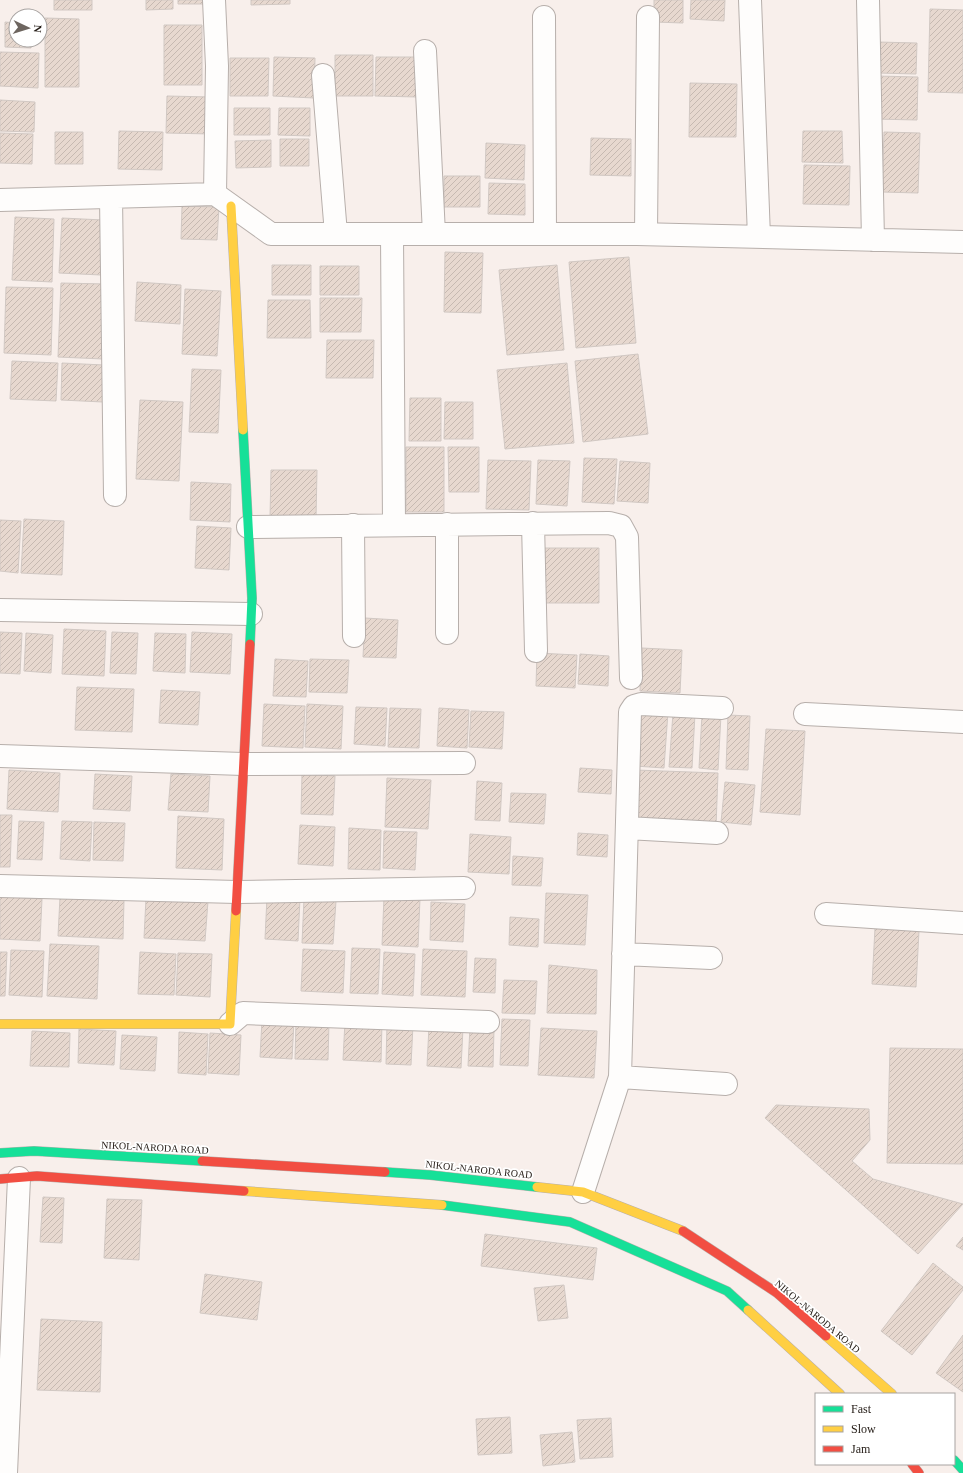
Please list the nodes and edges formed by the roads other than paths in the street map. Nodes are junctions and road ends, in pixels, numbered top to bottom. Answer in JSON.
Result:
{"nodes":[{"id":1,"x":214,"y":0,"type":"edge"},
{"id":2,"x":750,"y":0,"type":"edge"},
{"id":3,"x":868,"y":0,"type":"edge"},
{"id":4,"x":544,"y":17,"type":"dead end"},
{"id":5,"x":648,"y":17,"type":"dead end"},
{"id":6,"x":425,"y":51,"type":"dead end"},
{"id":7,"x":323,"y":75,"type":"dead end"},
{"id":8,"x":111,"y":197,"type":"junction"},
{"id":9,"x":0,"y":200,"type":"edge"},
{"id":10,"x":223,"y":200,"type":"junction"},
{"id":11,"x":336,"y":234,"type":"junction"},
{"id":12,"x":392,"y":234,"type":"junction"},
{"id":13,"x":434,"y":234,"type":"junction"},
{"id":14,"x":545,"y":234,"type":"junction"},
{"id":15,"x":646,"y":234,"type":"junction"},
{"id":16,"x":760,"y":237,"type":"junction"},
{"id":17,"x":873,"y":240,"type":"junction"},
{"id":18,"x":963,"y":242,"type":"edge"},
{"id":19,"x":115,"y":495,"type":"dead end"},
{"id":20,"x":533,"y":523,"type":"junction"},
{"id":21,"x":394,"y":524,"type":"junction"},
{"id":22,"x":447,"y":524,"type":"junction"},
{"id":23,"x":353,"y":525,"type":"junction"},
{"id":24,"x":248,"y":527,"type":"junction"},
{"id":25,"x":0,"y":610,"type":"edge"},
{"id":26,"x":251,"y":614,"type":"junction"},
{"id":27,"x":447,"y":633,"type":"dead end"},
{"id":28,"x":354,"y":636,"type":"dead end"},
{"id":29,"x":536,"y":651,"type":"dead end"},
{"id":30,"x":631,"y":678,"type":"dead end"},
{"id":31,"x":722,"y":708,"type":"dead end"},
{"id":32,"x":805,"y":714,"type":"dead end"},
{"id":33,"x":963,"y":722,"type":"edge"},
{"id":34,"x":0,"y":756,"type":"edge"},
{"id":35,"x":464,"y":763,"type":"dead end"},
{"id":36,"x":243,"y":764,"type":"junction"},
{"id":37,"x":627,"y":828,"type":"junction"},
{"id":38,"x":717,"y":833,"type":"dead end"},
{"id":39,"x":0,"y":886,"type":"edge"},
{"id":40,"x":464,"y":888,"type":"dead end"},
{"id":41,"x":237,"y":892,"type":"junction"},
{"id":42,"x":826,"y":914,"type":"dead end"},
{"id":43,"x":963,"y":923,"type":"edge"},
{"id":44,"x":623,"y":954,"type":"junction"},
{"id":45,"x":711,"y":958,"type":"dead end"},
{"id":46,"x":488,"y":1022,"type":"dead end"},
{"id":47,"x":0,"y":1024,"type":"edge"},
{"id":48,"x":230,"y":1024,"type":"junction"},
{"id":49,"x":620,"y":1077,"type":"junction"},
{"id":50,"x":726,"y":1084,"type":"dead end"},
{"id":51,"x":0,"y":1153,"type":"edge"},
{"id":52,"x":9,"y":1179,"type":"edge"},
{"id":53,"x":583,"y":1192,"type":"junction"},
{"id":54,"x":839,"y":1393,"type":"edge"},
{"id":55,"x":891,"y":1393,"type":"edge"},
{"id":56,"x":955,"y":1461,"type":"edge"},
{"id":57,"x":913,"y":1465,"type":"edge"},
{"id":58,"x":963,"y":1470,"type":"edge"},
{"id":59,"x":6,"y":1473,"type":"edge"},
{"id":60,"x":919,"y":1473,"type":"edge"}],
"edges":[{"from":1,"to":10,"type":"street"},
{"from":2,"to":16,"type":"street"},
{"from":3,"to":17,"type":"street"},
{"from":4,"to":14,"type":"street"},
{"from":5,"to":15,"type":"street"},
{"from":6,"to":13,"type":"street"},
{"from":7,"to":11,"type":"street"},
{"from":8,"to":9,"type":"street"},
{"from":8,"to":10,"type":"street"},
{"from":8,"to":19,"type":"street"},
{"from":10,"to":11,"type":"street"},
{"from":10,"to":24,"type":"main road"},
{"from":11,"to":12,"type":"street"},
{"from":12,"to":13,"type":"street"},
{"from":12,"to":21,"type":"street"},
{"from":13,"to":14,"type":"street"},
{"from":14,"to":15,"type":"street"},
{"from":15,"to":16,"type":"street"},
{"from":16,"to":17,"type":"street"},
{"from":17,"to":18,"type":"street"},
{"from":20,"to":22,"type":"street"},
{"from":20,"to":29,"type":"street"},
{"from":20,"to":30,"type":"street"},
{"from":21,"to":22,"type":"street"},
{"from":21,"to":23,"type":"street"},
{"from":22,"to":27,"type":"street"},
{"from":23,"to":24,"type":"street"},
{"from":23,"to":28,"type":"street"},
{"from":24,"to":26,"type":"main road"},
{"from":25,"to":26,"type":"street"},
{"from":26,"to":36,"type":"main road"},
{"from":31,"to":37,"type":"street"},
{"from":32,"to":33,"type":"street"},
{"from":34,"to":36,"type":"street"},
{"from":35,"to":36,"type":"street"},
{"from":36,"to":41,"type":"main road"},
{"from":37,"to":38,"type":"street"},
{"from":37,"to":44,"type":"street"},
{"from":39,"to":41,"type":"street"},
{"from":40,"to":41,"type":"street"},
{"from":41,"to":48,"type":"main road"},
{"from":42,"to":43,"type":"street"},
{"from":44,"to":45,"type":"street"},
{"from":44,"to":49,"type":"street"},
{"from":46,"to":48,"type":"street"},
{"from":47,"to":48,"type":"main road"},
{"from":49,"to":50,"type":"street"},
{"from":49,"to":53,"type":"street"},
{"from":51,"to":53,"type":"main road","name":"NIKOL-NARODA ROAD"},
{"from":52,"to":54,"type":"main road"},
{"from":52,"to":59,"type":"street"},
{"from":53,"to":55,"type":"main road","name":"NIKOL-NARODA ROAD"},
{"from":56,"to":58,"type":"main road"},
{"from":57,"to":60,"type":"main road"}]}
